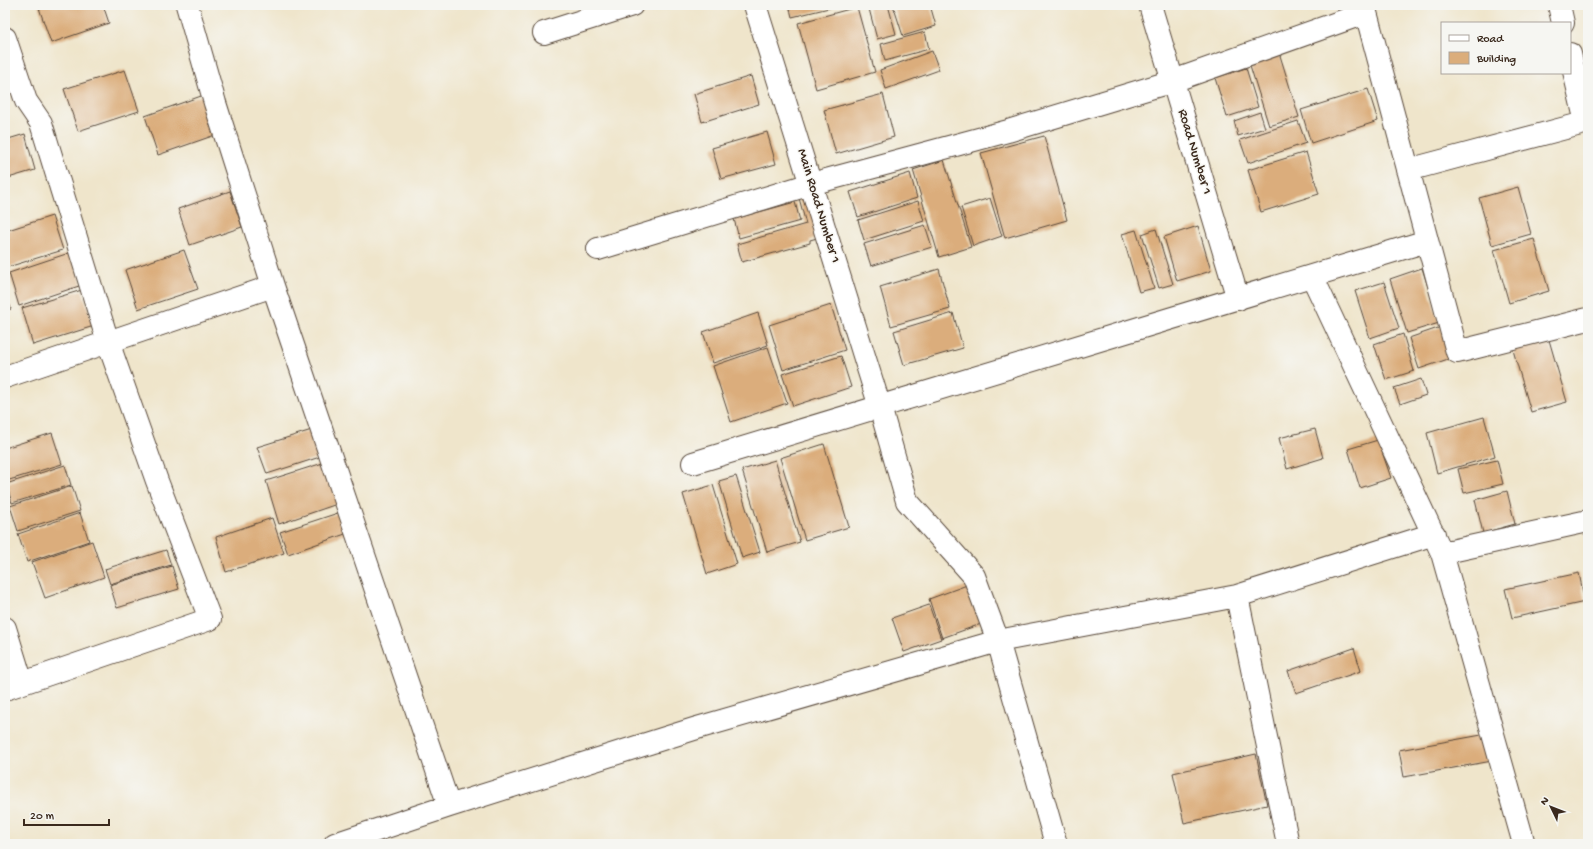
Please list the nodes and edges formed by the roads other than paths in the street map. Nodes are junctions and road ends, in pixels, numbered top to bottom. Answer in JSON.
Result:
{"nodes":[{"id":1,"x":187,"y":5,"type":"edge"},
{"id":2,"x":632,"y":5,"type":"edge"},
{"id":3,"x":755,"y":5,"type":"edge"},
{"id":4,"x":1150,"y":5,"type":"edge"},
{"id":5,"x":1559,"y":5,"type":"edge"},
{"id":6,"x":1364,"y":9,"type":"edge"},
{"id":7,"x":1563,"y":22,"type":"edge"},
{"id":8,"x":544,"y":33,"type":"dead end"},
{"id":9,"x":5,"y":38,"type":"edge"},
{"id":10,"x":1571,"y":58,"type":"edge"},
{"id":11,"x":1173,"y":81,"type":"junction"},
{"id":12,"x":1587,"y":123,"type":"edge"},
{"id":13,"x":1408,"y":170,"type":"junction"},
{"id":14,"x":811,"y":184,"type":"junction"},
{"id":15,"x":1427,"y":241,"type":"junction"},
{"id":16,"x":598,"y":249,"type":"dead end"},
{"id":17,"x":1312,"y":276,"type":"junction"},
{"id":18,"x":273,"y":286,"type":"junction"},
{"id":19,"x":1238,"y":298,"type":"junction"},
{"id":20,"x":1588,"y":319,"type":"edge"},
{"id":21,"x":108,"y":342,"type":"junction"},
{"id":22,"x":5,"y":377,"type":"edge"},
{"id":23,"x":880,"y":407,"type":"junction"},
{"id":24,"x":693,"y":463,"type":"dead end"},
{"id":25,"x":1588,"y":521,"type":"edge"},
{"id":26,"x":1438,"y":544,"type":"junction"},
{"id":27,"x":1237,"y":596,"type":"junction"},
{"id":28,"x":5,"y":628,"type":"edge"},
{"id":29,"x":998,"y":641,"type":"junction"},
{"id":30,"x":13,"y":686,"type":"edge"},
{"id":31,"x":449,"y":806,"type":"junction"},
{"id":32,"x":336,"y":844,"type":"edge"},
{"id":33,"x":1056,"y":844,"type":"edge"},
{"id":34,"x":1288,"y":844,"type":"edge"},
{"id":35,"x":1524,"y":844,"type":"edge"}],
"edges":[{"from":1,"to":18,"type":"street"},
{"from":2,"to":8,"type":"street"},
{"from":3,"to":14,"type":"street","name":"Main Road Number 1"},
{"from":4,"to":11,"type":"street","name":"Road Number 1"},
{"from":5,"to":7,"type":"street"},
{"from":6,"to":11,"type":"street"},
{"from":6,"to":13,"type":"street"},
{"from":9,"to":21,"type":"street"},
{"from":10,"to":12,"type":"street"},
{"from":11,"to":14,"type":"street"},
{"from":11,"to":19,"type":"street","name":"Road Number 1"},
{"from":12,"to":13,"type":"street"},
{"from":13,"to":15,"type":"street"},
{"from":14,"to":16,"type":"street"},
{"from":14,"to":23,"type":"street","name":"Main Road Number 1"},
{"from":15,"to":17,"type":"street"},
{"from":15,"to":20,"type":"street"},
{"from":17,"to":19,"type":"street"},
{"from":17,"to":26,"type":"street"},
{"from":18,"to":21,"type":"street"},
{"from":18,"to":31,"type":"street"},
{"from":19,"to":23,"type":"street"},
{"from":21,"to":22,"type":"street"},
{"from":21,"to":30,"type":"street"},
{"from":23,"to":24,"type":"street"},
{"from":23,"to":29,"type":"street","name":"Main Road Number 1"},
{"from":25,"to":26,"type":"street"},
{"from":26,"to":27,"type":"street"},
{"from":26,"to":35,"type":"street"},
{"from":27,"to":29,"type":"street"},
{"from":27,"to":34,"type":"street"},
{"from":28,"to":30,"type":"street"},
{"from":29,"to":31,"type":"street"},
{"from":29,"to":33,"type":"street","name":"Main Road Number 1"},
{"from":31,"to":32,"type":"street"}]}
